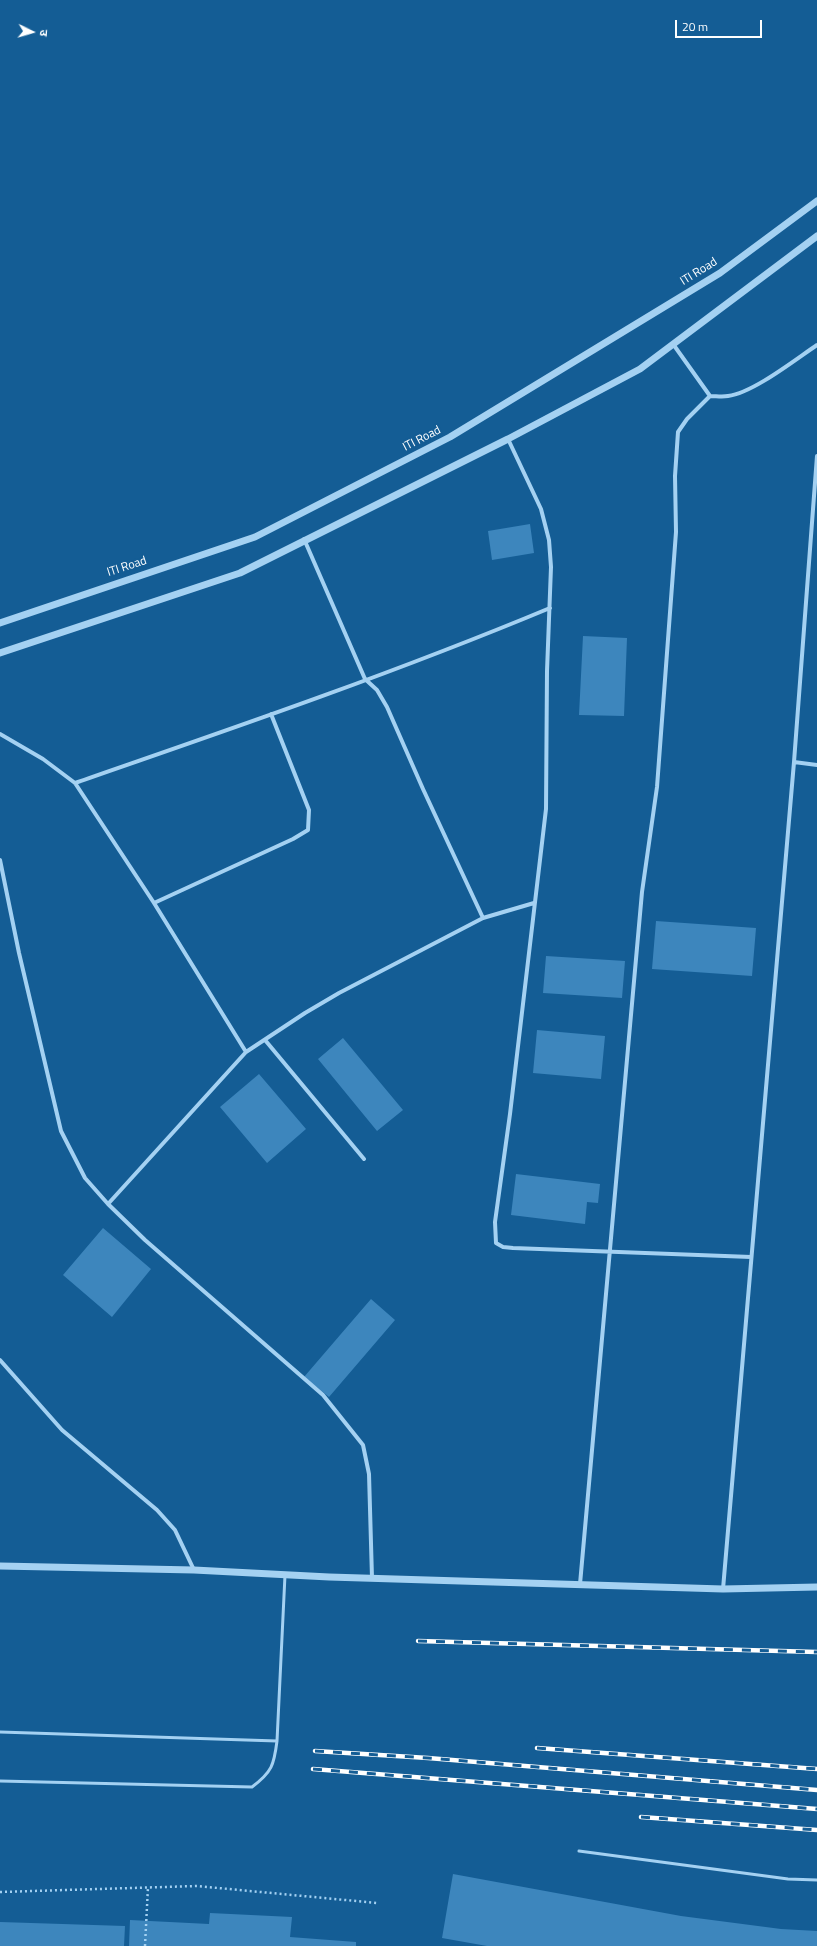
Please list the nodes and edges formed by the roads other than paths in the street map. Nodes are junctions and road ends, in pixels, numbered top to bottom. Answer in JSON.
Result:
{"nodes":[{"id":1,"x":817,"y":201,"type":"edge"},
{"id":2,"x":817,"y":236,"type":"edge"},
{"id":3,"x":673,"y":344,"type":"junction"},
{"id":4,"x":817,"y":345,"type":"edge"},
{"id":5,"x":710,"y":396,"type":"junction"},
{"id":6,"x":508,"y":439,"type":"junction"},
{"id":7,"x":817,"y":456,"type":"edge"},
{"id":8,"x":304,"y":540,"type":"junction"},
{"id":9,"x":550,"y":608,"type":"junction"},
{"id":10,"x":0,"y":623,"type":"edge"},
{"id":11,"x":0,"y":653,"type":"edge"},
{"id":12,"x":365,"y":679,"type":"junction"},
{"id":13,"x":271,"y":714,"type":"junction"},
{"id":14,"x":0,"y":734,"type":"edge"},
{"id":15,"x":794,"y":762,"type":"junction"},
{"id":16,"x":817,"y":765,"type":"edge"},
{"id":17,"x":75,"y":783,"type":"junction"},
{"id":18,"x":0,"y":860,"type":"edge"},
{"id":19,"x":534,"y":902,"type":"junction"},
{"id":20,"x":154,"y":903,"type":"junction"},
{"id":21,"x":483,"y":918,"type":"junction"},
{"id":22,"x":264,"y":1040,"type":"junction"},
{"id":23,"x":246,"y":1052,"type":"junction"},
{"id":24,"x":364,"y":1159,"type":"dead end"},
{"id":25,"x":108,"y":1204,"type":"junction"},
{"id":26,"x":610,"y":1251,"type":"junction"},
{"id":27,"x":751,"y":1257,"type":"junction"},
{"id":28,"x":0,"y":1360,"type":"edge"},
{"id":29,"x":0,"y":1566,"type":"edge"},
{"id":30,"x":194,"y":1570,"type":"junction"},
{"id":31,"x":285,"y":1575,"type":"junction"},
{"id":32,"x":372,"y":1578,"type":"junction"},
{"id":33,"x":580,"y":1584,"type":"junction"},
{"id":34,"x":817,"y":1587,"type":"edge"},
{"id":35,"x":723,"y":1589,"type":"junction"},
{"id":36,"x":0,"y":1732,"type":"edge"},
{"id":37,"x":277,"y":1741,"type":"junction"},
{"id":38,"x":0,"y":1781,"type":"edge"},
{"id":39,"x":580,"y":1851,"type":"dead end"},
{"id":40,"x":817,"y":1880,"type":"edge"}],
"edges":[{"from":1,"to":10,"type":"street","name":"ITI Road"},
{"from":2,"to":3,"type":"street"},
{"from":3,"to":5,"type":"street"},
{"from":3,"to":6,"type":"street"},
{"from":4,"to":5,"type":"street"},
{"from":5,"to":26,"type":"street"},
{"from":6,"to":8,"type":"street"},
{"from":6,"to":9,"type":"street"},
{"from":7,"to":15,"type":"street"},
{"from":8,"to":11,"type":"street"},
{"from":8,"to":12,"type":"street"},
{"from":9,"to":12,"type":"street"},
{"from":9,"to":19,"type":"street"},
{"from":12,"to":13,"type":"street"},
{"from":12,"to":21,"type":"street"},
{"from":13,"to":17,"type":"street"},
{"from":13,"to":20,"type":"street"},
{"from":14,"to":17,"type":"street"},
{"from":15,"to":16,"type":"street"},
{"from":15,"to":27,"type":"street"},
{"from":17,"to":20,"type":"street"},
{"from":18,"to":25,"type":"street"},
{"from":19,"to":21,"type":"street"},
{"from":19,"to":26,"type":"street"},
{"from":20,"to":23,"type":"street"},
{"from":21,"to":22,"type":"street"},
{"from":22,"to":23,"type":"street"},
{"from":22,"to":24,"type":"street"},
{"from":23,"to":25,"type":"street"},
{"from":25,"to":32,"type":"street"},
{"from":26,"to":27,"type":"street"},
{"from":26,"to":33,"type":"street"},
{"from":27,"to":35,"type":"street"},
{"from":28,"to":30,"type":"street"},
{"from":29,"to":30,"type":"street"},
{"from":30,"to":31,"type":"street"},
{"from":31,"to":32,"type":"street"},
{"from":31,"to":37,"type":"lane"},
{"from":32,"to":33,"type":"street"},
{"from":33,"to":35,"type":"street"},
{"from":34,"to":35,"type":"street"},
{"from":36,"to":37,"type":"lane"},
{"from":37,"to":38,"type":"lane"},
{"from":39,"to":40,"type":"lane"}]}
